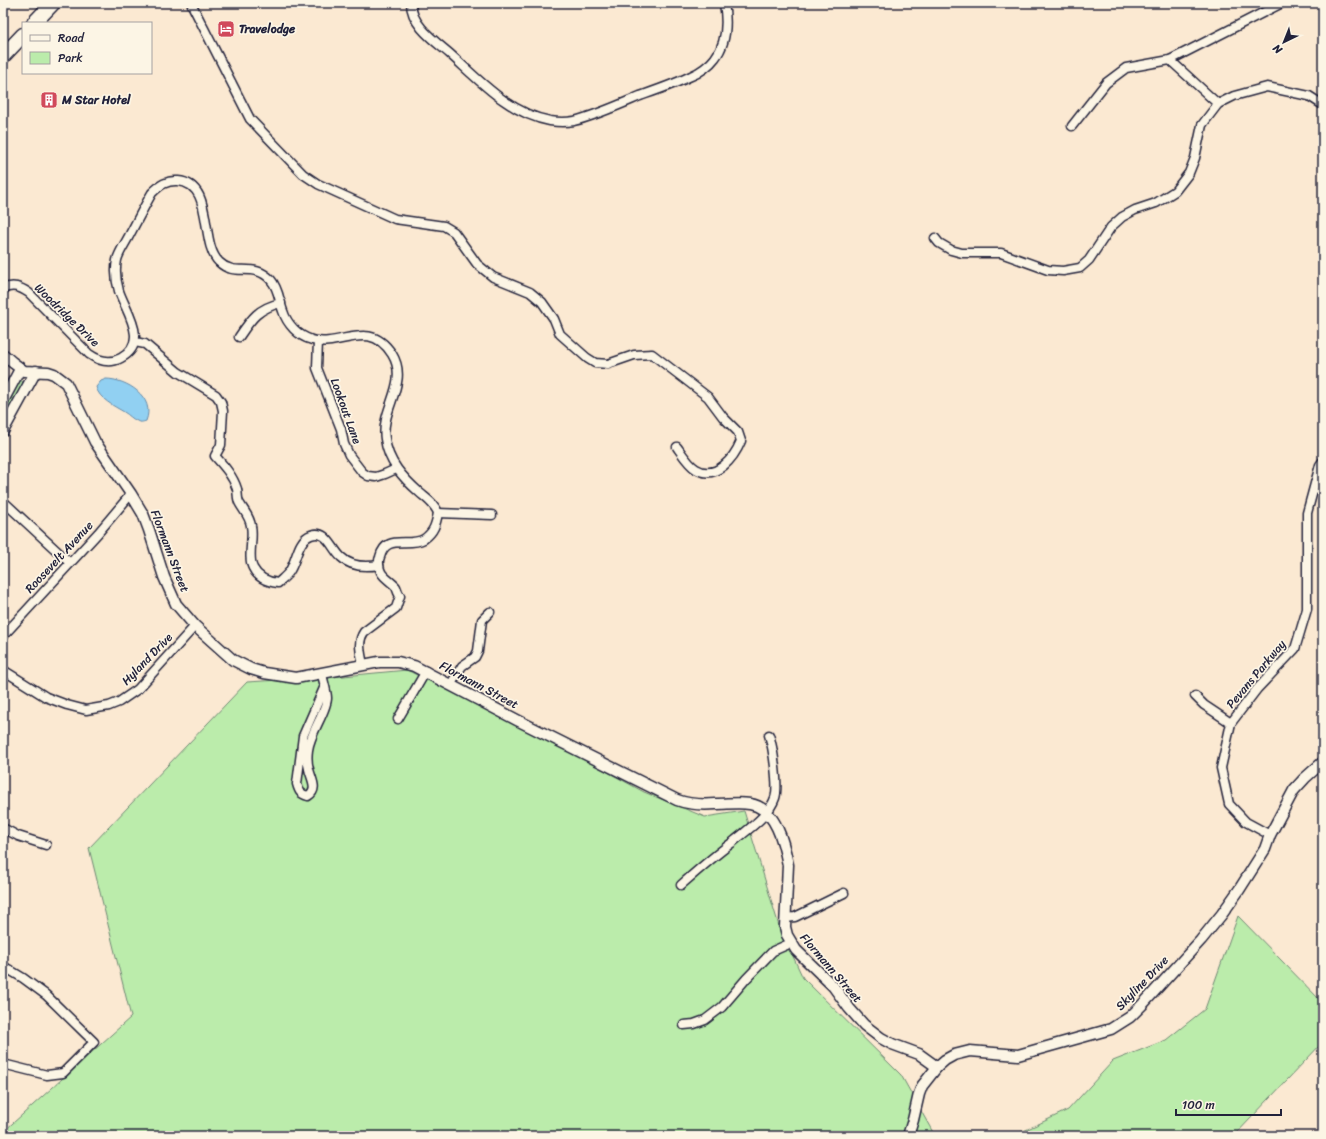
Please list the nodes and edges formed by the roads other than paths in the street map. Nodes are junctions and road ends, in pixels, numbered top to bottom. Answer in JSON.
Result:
{"nodes":[{"id":1,"x":53,"y":3,"type":"edge"},
{"id":2,"x":191,"y":3,"type":"edge"},
{"id":3,"x":411,"y":3,"type":"edge"},
{"id":4,"x":724,"y":3,"type":"edge"},
{"id":5,"x":1282,"y":3,"type":"edge"},
{"id":6,"x":35,"y":22,"type":"edge"},
{"id":7,"x":22,"y":36,"type":"edge"},
{"id":8,"x":4,"y":52,"type":"edge"},
{"id":9,"x":1170,"y":60,"type":"junction"},
{"id":10,"x":1218,"y":104,"type":"junction"},
{"id":11,"x":1323,"y":105,"type":"edge"},
{"id":12,"x":1072,"y":126,"type":"dead end"},
{"id":13,"x":935,"y":238,"type":"dead end"},
{"id":14,"x":3,"y":289,"type":"edge"},
{"id":15,"x":281,"y":303,"type":"junction"},
{"id":16,"x":239,"y":337,"type":"dead end"},
{"id":17,"x":318,"y":341,"type":"junction"},
{"id":18,"x":135,"y":342,"type":"junction"},
{"id":19,"x":3,"y":354,"type":"edge"},
{"id":20,"x":20,"y":369,"type":"junction"},
{"id":21,"x":36,"y":371,"type":"junction"},
{"id":22,"x":3,"y":401,"type":"edge"},
{"id":23,"x":3,"y":431,"type":"edge"},
{"id":24,"x":677,"y":448,"type":"dead end"},
{"id":25,"x":1323,"y":461,"type":"edge"},
{"id":26,"x":396,"y":469,"type":"junction"},
{"id":27,"x":131,"y":494,"type":"junction"},
{"id":28,"x":3,"y":501,"type":"edge"},
{"id":29,"x":438,"y":513,"type":"junction"},
{"id":30,"x":492,"y":515,"type":"dead end"},
{"id":31,"x":70,"y":563,"type":"junction"},
{"id":32,"x":379,"y":565,"type":"junction"},
{"id":33,"x":490,"y":612,"type":"dead end"},
{"id":34,"x":195,"y":626,"type":"junction"},
{"id":35,"x":3,"y":636,"type":"edge"},
{"id":36,"x":363,"y":664,"type":"junction"},
{"id":37,"x":3,"y":670,"type":"edge"},
{"id":38,"x":426,"y":671,"type":"junction"},
{"id":39,"x":322,"y":674,"type":"junction"},
{"id":40,"x":451,"y":684,"type":"junction"},
{"id":41,"x":324,"y":688,"type":"junction"},
{"id":42,"x":1195,"y":696,"type":"dead end"},
{"id":43,"x":398,"y":719,"type":"dead end"},
{"id":44,"x":1231,"y":723,"type":"junction"},
{"id":45,"x":769,"y":735,"type":"dead end"},
{"id":46,"x":1323,"y":762,"type":"edge"},
{"id":47,"x":766,"y":812,"type":"junction"},
{"id":48,"x":3,"y":828,"type":"edge"},
{"id":49,"x":1270,"y":835,"type":"junction"},
{"id":50,"x":46,"y":846,"type":"dead end"},
{"id":51,"x":681,"y":885,"type":"dead end"},
{"id":52,"x":844,"y":893,"type":"dead end"},
{"id":53,"x":784,"y":918,"type":"junction"},
{"id":54,"x":791,"y":943,"type":"junction"},
{"id":55,"x":3,"y":966,"type":"edge"},
{"id":56,"x":684,"y":1025,"type":"dead end"},
{"id":57,"x":3,"y":1064,"type":"edge"},
{"id":58,"x":937,"y":1067,"type":"junction"},
{"id":59,"x":908,"y":1136,"type":"edge"}],
"edges":[{"from":1,"to":6,"type":"highway"},
{"from":2,"to":24,"type":"street"},
{"from":3,"to":4,"type":"street"},
{"from":5,"to":9,"type":"street"},
{"from":7,"to":8,"type":"highway"},
{"from":9,"to":10,"type":"street"},
{"from":9,"to":12,"type":"street"},
{"from":10,"to":11,"type":"street"},
{"from":10,"to":13,"type":"street"},
{"from":14,"to":18,"type":"street","name":"Woodridge Drive"},
{"from":15,"to":16,"type":"street"},
{"from":15,"to":17,"type":"street"},
{"from":15,"to":18,"type":"street"},
{"from":17,"to":26,"type":"street","name":"Lookout Lane"},
{"from":17,"to":26,"type":"street"},
{"from":18,"to":32,"type":"street"},
{"from":19,"to":20,"type":"street"},
{"from":20,"to":21,"type":"street","name":"Flormann Street"},
{"from":20,"to":22,"type":"street"},
{"from":21,"to":23,"type":"street"},
{"from":21,"to":27,"type":"street","name":"Flormann Street"},
{"from":25,"to":44,"type":"street","name":"Pevans Parkway"},
{"from":26,"to":29,"type":"street"},
{"from":27,"to":31,"type":"street","name":"Roosevelt Avenue"},
{"from":27,"to":34,"type":"street","name":"Flormann Street"},
{"from":28,"to":31,"type":"street"},
{"from":29,"to":30,"type":"street"},
{"from":29,"to":32,"type":"street"},
{"from":31,"to":35,"type":"street","name":"Roosevelt Avenue"},
{"from":32,"to":36,"type":"street"},
{"from":33,"to":40,"type":"street"},
{"from":34,"to":37,"type":"street","name":"Hyland Drive"},
{"from":34,"to":39,"type":"street","name":"Flormann Street"},
{"from":36,"to":38,"type":"street","name":"Flormann Street"},
{"from":36,"to":39,"type":"street","name":"Flormann Street"},
{"from":38,"to":40,"type":"street","name":"Flormann Street"},
{"from":38,"to":43,"type":"street"},
{"from":39,"to":41,"type":"street"},
{"from":40,"to":47,"type":"street","name":"Flormann Street"},
{"from":41,"to":41,"type":"street"},
{"from":42,"to":44,"type":"street"},
{"from":44,"to":49,"type":"street","name":"Pevans Parkway"},
{"from":45,"to":47,"type":"street"},
{"from":46,"to":49,"type":"street","name":"Skyline Drive"},
{"from":47,"to":51,"type":"street"},
{"from":47,"to":53,"type":"street","name":"Flormann Street"},
{"from":48,"to":50,"type":"street"},
{"from":49,"to":58,"type":"street","name":"Skyline Drive"},
{"from":52,"to":53,"type":"street"},
{"from":53,"to":54,"type":"street","name":"Flormann Street"},
{"from":54,"to":56,"type":"street"},
{"from":54,"to":58,"type":"street","name":"Flormann Street"},
{"from":55,"to":57,"type":"street"},
{"from":58,"to":59,"type":"street","name":"Skyline Drive"}]}
